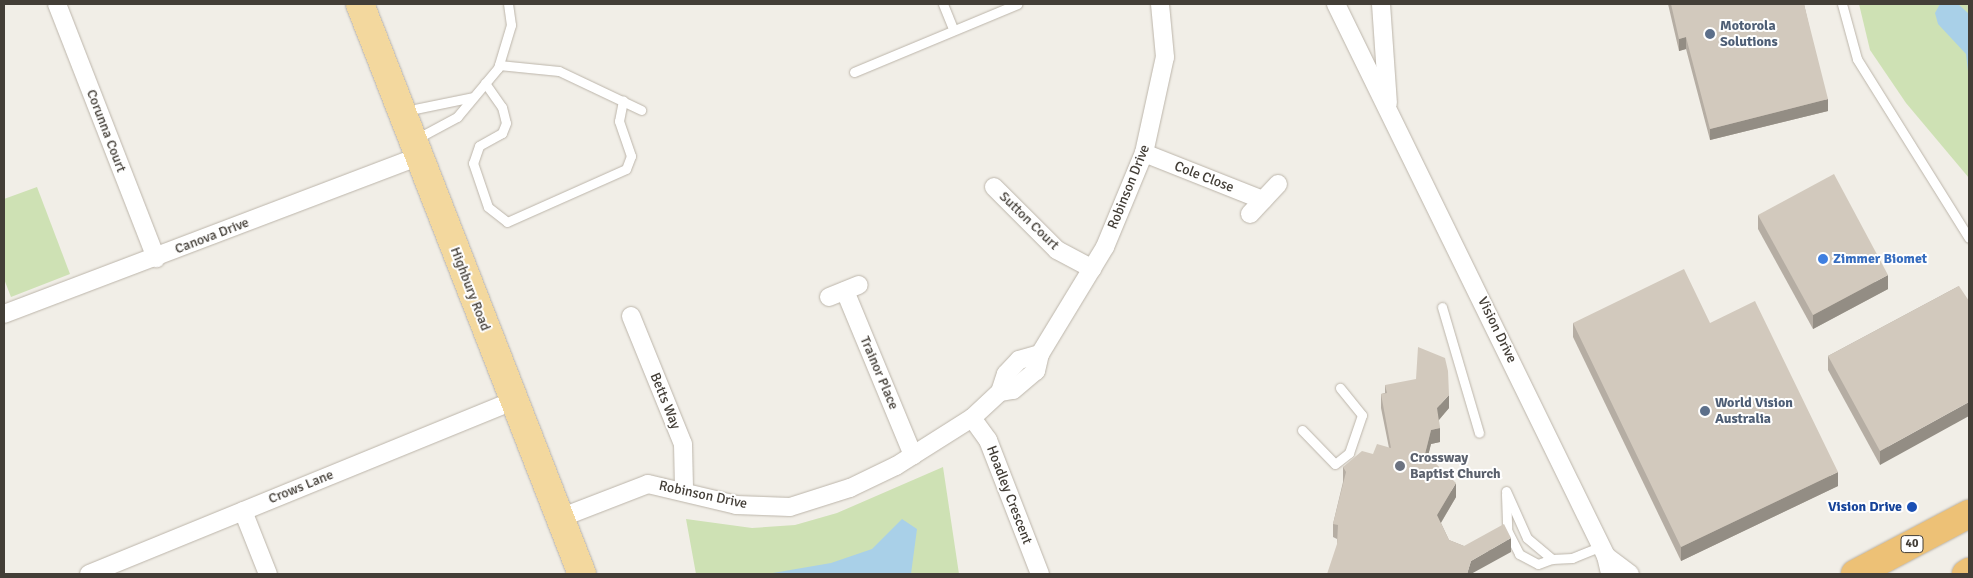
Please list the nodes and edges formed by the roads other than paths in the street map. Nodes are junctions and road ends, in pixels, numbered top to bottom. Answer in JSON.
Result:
{"nodes":[{"id":1,"x":57,"y":4,"type":"edge"},
{"id":2,"x":360,"y":4,"type":"edge"},
{"id":3,"x":508,"y":4,"type":"edge"},
{"id":4,"x":943,"y":4,"type":"edge"},
{"id":5,"x":1017,"y":4,"type":"edge"},
{"id":6,"x":1160,"y":4,"type":"edge"},
{"id":7,"x":1336,"y":4,"type":"edge"},
{"id":8,"x":1381,"y":4,"type":"edge"},
{"id":9,"x":1842,"y":4,"type":"edge"},
{"id":10,"x":953,"y":29,"type":"junction"},
{"id":11,"x":499,"y":66,"type":"junction"},
{"id":12,"x":854,"y":72,"type":"dead end"},
{"id":13,"x":484,"y":83,"type":"junction"},
{"id":14,"x":473,"y":97,"type":"junction"},
{"id":15,"x":623,"y":100,"type":"junction"},
{"id":16,"x":1388,"y":104,"type":"junction"},
{"id":17,"x":641,"y":110,"type":"dead end"},
{"id":18,"x":402,"y":112,"type":"junction"},
{"id":19,"x":416,"y":148,"type":"junction"},
{"id":20,"x":1144,"y":153,"type":"junction"},
{"id":21,"x":1278,"y":184,"type":"dead end"},
{"id":22,"x":994,"y":187,"type":"dead end"},
{"id":23,"x":1263,"y":200,"type":"junction"},
{"id":24,"x":1250,"y":214,"type":"dead end"},
{"id":25,"x":1969,"y":238,"type":"edge"},
{"id":26,"x":156,"y":258,"type":"junction"},
{"id":27,"x":1092,"y":269,"type":"junction"},
{"id":28,"x":844,"y":291,"type":"dead end"},
{"id":29,"x":1442,"y":307,"type":"dead end"},
{"id":30,"x":4,"y":314,"type":"edge"},
{"id":31,"x":631,"y":316,"type":"dead end"},
{"id":32,"x":1340,"y":388,"type":"dead end"},
{"id":33,"x":513,"y":401,"type":"junction"},
{"id":34,"x":972,"y":418,"type":"junction"},
{"id":35,"x":1302,"y":430,"type":"dead end"},
{"id":36,"x":1480,"y":433,"type":"dead end"},
{"id":37,"x":913,"y":455,"type":"junction"},
{"id":38,"x":684,"y":490,"type":"junction"},
{"id":39,"x":243,"y":511,"type":"junction"},
{"id":40,"x":1969,"y":514,"type":"edge"},
{"id":41,"x":560,"y":518,"type":"junction"},
{"id":42,"x":1604,"y":551,"type":"junction"},
{"id":43,"x":1552,"y":559,"type":"junction"},
{"id":44,"x":89,"y":574,"type":"edge"},
{"id":45,"x":268,"y":574,"type":"edge"},
{"id":46,"x":582,"y":574,"type":"edge"},
{"id":47,"x":1040,"y":574,"type":"edge"},
{"id":48,"x":1610,"y":574,"type":"edge"},
{"id":49,"x":1630,"y":574,"type":"edge"},
{"id":50,"x":1855,"y":574,"type":"edge"}],
"edges":[{"from":1,"to":26,"type":"street","name":"Corunna Court"},
{"from":2,"to":18,"type":"main road","name":"Highbury Road"},
{"from":3,"to":11,"type":"lane"},
{"from":4,"to":10,"type":"lane"},
{"from":5,"to":10,"type":"lane"},
{"from":6,"to":20,"type":"street","name":"Robinson Drive"},
{"from":7,"to":16,"type":"street","name":"Vision Drive"},
{"from":8,"to":16,"type":"street","name":"Vision Drive"},
{"from":9,"to":25,"type":"lane"},
{"from":10,"to":12,"type":"lane"},
{"from":11,"to":13,"type":"lane"},
{"from":11,"to":15,"type":"lane"},
{"from":13,"to":14,"type":"lane"},
{"from":13,"to":15,"type":"lane"},
{"from":14,"to":18,"type":"lane"},
{"from":14,"to":19,"type":"lane"},
{"from":15,"to":17,"type":"lane"},
{"from":16,"to":42,"type":"street","name":"Vision Drive"},
{"from":18,"to":19,"type":"main road","name":"Highbury Road"},
{"from":19,"to":26,"type":"street","name":"Canova Drive"},
{"from":19,"to":33,"type":"main road","name":"Highbury Road"},
{"from":20,"to":23,"type":"street","name":"Cole Close"},
{"from":20,"to":27,"type":"street","name":"Robinson Drive"},
{"from":21,"to":23,"type":"street"},
{"from":22,"to":27,"type":"street","name":"Sutton Court"},
{"from":23,"to":24,"type":"street"},
{"from":26,"to":30,"type":"street","name":"Canova Drive"},
{"from":27,"to":34,"type":"street","name":"Robinson Drive"},
{"from":28,"to":37,"type":"street","name":"Trainor Place"},
{"from":29,"to":36,"type":"lane"},
{"from":31,"to":38,"type":"street","name":"Betts Way"},
{"from":32,"to":35,"type":"lane"},
{"from":33,"to":39,"type":"street","name":"Crows Lane"},
{"from":33,"to":41,"type":"main road","name":"Highbury Road"},
{"from":34,"to":37,"type":"street","name":"Robinson Drive"},
{"from":34,"to":47,"type":"street","name":"Hoadley Crescent"},
{"from":37,"to":38,"type":"street","name":"Robinson Drive"},
{"from":38,"to":41,"type":"street","name":"Robinson Drive"},
{"from":39,"to":44,"type":"street","name":"Crows Lane"},
{"from":39,"to":45,"type":"street"},
{"from":40,"to":50,"type":"highway","number":"40"},
{"from":41,"to":46,"type":"main road","name":"Highbury Road"},
{"from":42,"to":43,"type":"lane"},
{"from":42,"to":48,"type":"street","name":"Vision Drive"},
{"from":42,"to":49,"type":"street","name":"Vision Drive"},
{"from":43,"to":43,"type":"lane"}]}
